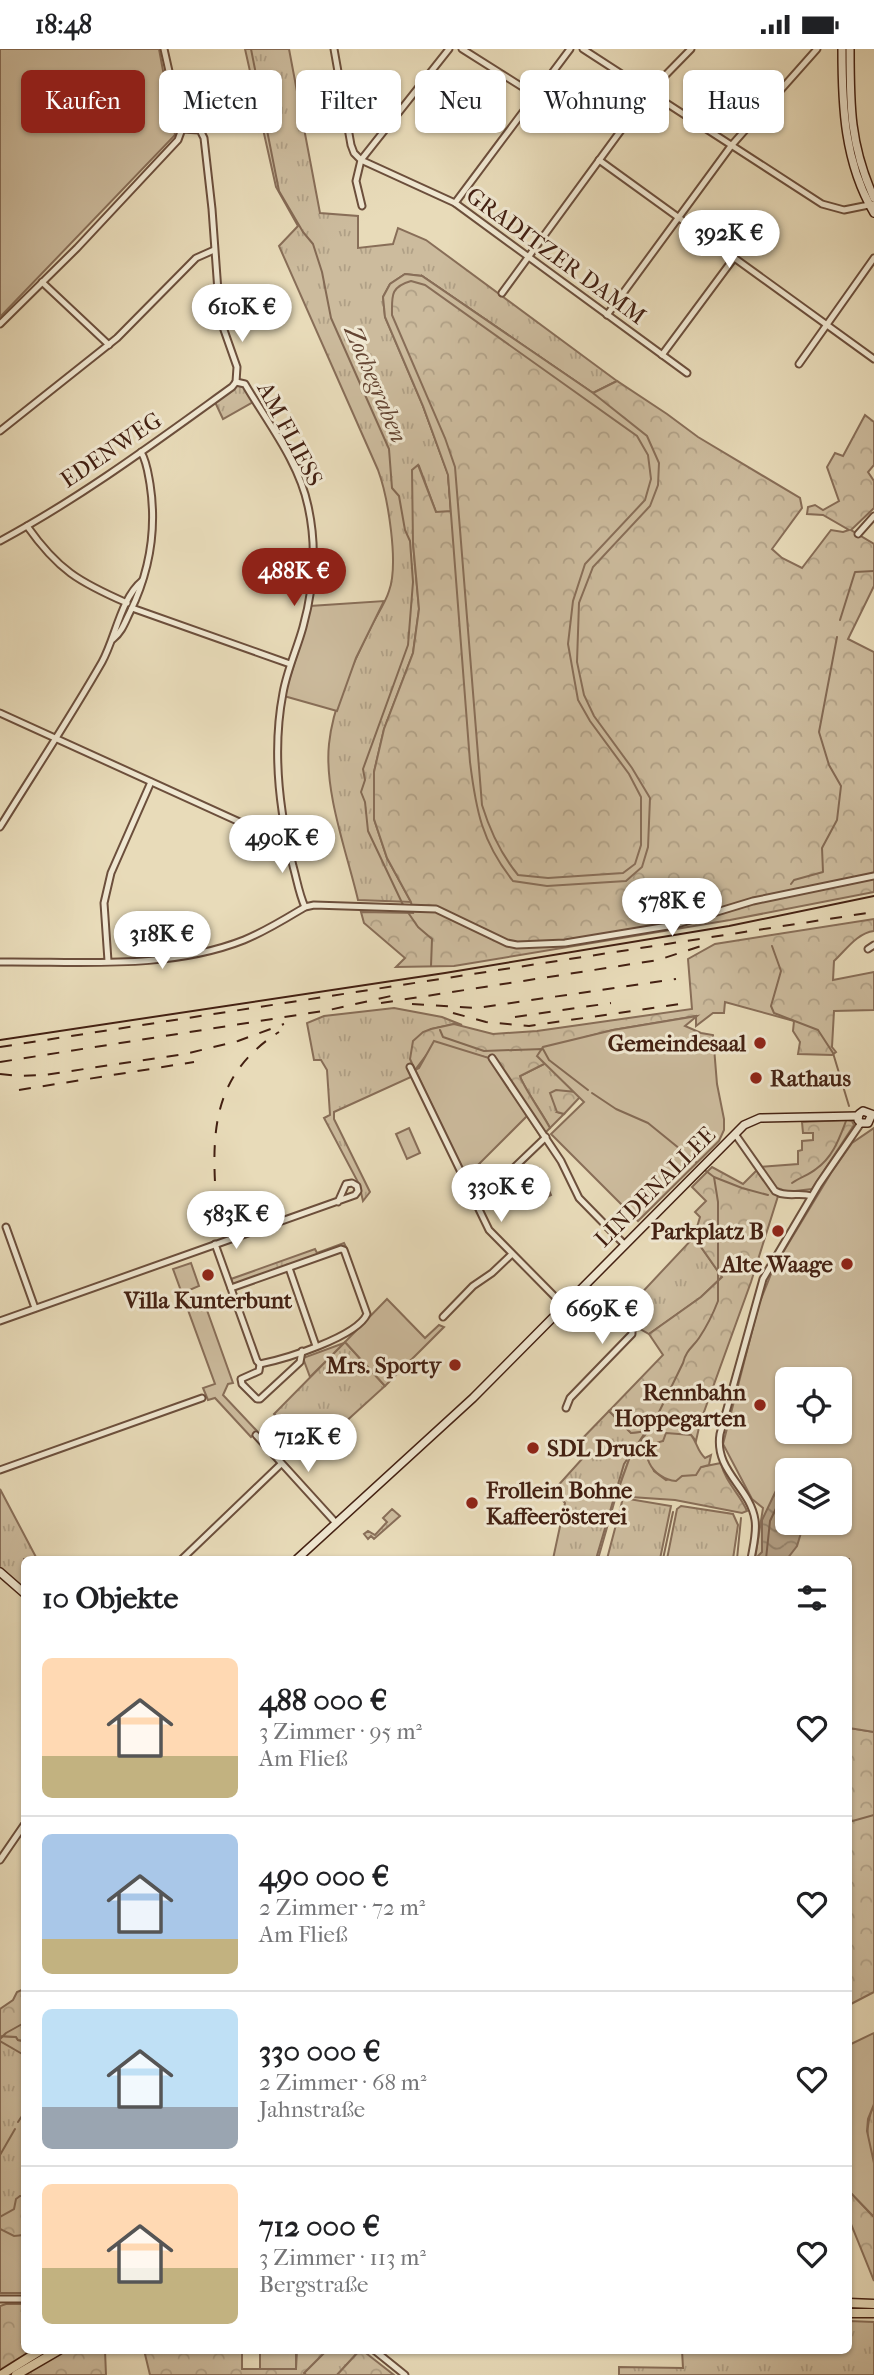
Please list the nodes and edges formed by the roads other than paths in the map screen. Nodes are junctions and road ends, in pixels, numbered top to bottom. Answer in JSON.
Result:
{"nodes":[{"id":1,"x":164,"y":49,"type":"edge"},
{"id":2,"x":334,"y":49,"type":"edge"},
{"id":3,"x":449,"y":49,"type":"edge"},
{"id":4,"x":462,"y":49,"type":"edge"},
{"id":5,"x":570,"y":49,"type":"edge"},
{"id":6,"x":583,"y":49,"type":"edge"},
{"id":7,"x":691,"y":49,"type":"edge"},
{"id":8,"x":817,"y":49,"type":"edge"},
{"id":9,"x":842,"y":49,"type":"edge"},
{"id":10,"x":850,"y":49,"type":"edge"},
{"id":11,"x":169,"y":70,"type":"edge"},
{"id":12,"x":554,"y":70,"type":"edge"},
{"id":13,"x":615,"y":70,"type":"edge"},
{"id":14,"x":669,"y":72,"type":"edge"},
{"id":15,"x":520,"y":86,"type":"edge"},
{"id":16,"x":669,"y":105,"type":"edge"},
{"id":17,"x":520,"y":115,"type":"edge"},
{"id":18,"x":181,"y":133,"type":"edge"},
{"id":19,"x":202,"y":133,"type":"edge"},
{"id":20,"x":619,"y":133,"type":"edge"},
{"id":21,"x":731,"y":146,"type":"junction"},
{"id":22,"x":360,"y":160,"type":"junction"},
{"id":23,"x":599,"y":160,"type":"junction"},
{"id":24,"x":455,"y":203,"type":"junction"},
{"id":25,"x":873,"y":205,"type":"edge"},
{"id":26,"x":362,"y":207,"type":"dead end"},
{"id":27,"x":678,"y":218,"type":"junction"},
{"id":28,"x":214,"y":250,"type":"junction"},
{"id":29,"x":528,"y":257,"type":"junction"},
{"id":30,"x":734,"y":258,"type":"junction"},
{"id":31,"x":874,"y":258,"type":"edge"},
{"id":32,"x":42,"y":282,"type":"junction"},
{"id":33,"x":502,"y":293,"type":"dead end"},
{"id":34,"x":607,"y":315,"type":"junction"},
{"id":35,"x":0,"y":324,"type":"edge"},
{"id":36,"x":827,"y":325,"type":"junction"},
{"id":37,"x":109,"y":345,"type":"junction"},
{"id":38,"x":662,"y":355,"type":"junction"},
{"id":39,"x":874,"y":359,"type":"edge"},
{"id":40,"x":799,"y":364,"type":"dead end"},
{"id":41,"x":687,"y":373,"type":"dead end"},
{"id":42,"x":236,"y":382,"type":"junction"},
{"id":43,"x":0,"y":431,"type":"edge"},
{"id":44,"x":141,"y":453,"type":"junction"},
{"id":45,"x":874,"y":516,"type":"edge"},
{"id":46,"x":27,"y":526,"type":"junction"},
{"id":47,"x":858,"y":534,"type":"dead end"},
{"id":48,"x":0,"y":541,"type":"edge"},
{"id":49,"x":129,"y":605,"type":"junction"},
{"id":50,"x":290,"y":664,"type":"junction"},
{"id":51,"x":0,"y":713,"type":"edge"},
{"id":52,"x":55,"y":739,"type":"junction"},
{"id":53,"x":151,"y":782,"type":"junction"},
{"id":54,"x":0,"y":827,"type":"edge"},
{"id":55,"x":285,"y":833,"type":"junction"},
{"id":56,"x":874,"y":876,"type":"edge"},
{"id":57,"x":305,"y":907,"type":"junction"},
{"id":58,"x":874,"y":945,"type":"edge"},
{"id":59,"x":868,"y":950,"type":"dead end"},
{"id":60,"x":108,"y":961,"type":"junction"},
{"id":61,"x":0,"y":962,"type":"edge"},
{"id":62,"x":492,"y":1058,"type":"dead end"},
{"id":63,"x":410,"y":1067,"type":"dead end"},
{"id":64,"x":872,"y":1115,"type":"edge"},
{"id":65,"x":860,"y":1119,"type":"junction"},
{"id":66,"x":735,"y":1134,"type":"junction"},
{"id":67,"x":545,"y":1137,"type":"junction"},
{"id":68,"x":811,"y":1196,"type":"junction"},
{"id":69,"x":338,"y":1202,"type":"dead end"},
{"id":70,"x":475,"y":1205,"type":"junction"},
{"id":71,"x":6,"y":1227,"type":"dead end"},
{"id":72,"x":215,"y":1244,"type":"junction"},
{"id":73,"x":625,"y":1245,"type":"junction"},
{"id":74,"x":512,"y":1254,"type":"junction"},
{"id":75,"x":289,"y":1268,"type":"junction"},
{"id":76,"x":585,"y":1285,"type":"junction"},
{"id":77,"x":231,"y":1288,"type":"junction"},
{"id":78,"x":564,"y":1306,"type":"junction"},
{"id":79,"x":35,"y":1308,"type":"junction"},
{"id":80,"x":443,"y":1317,"type":"dead end"},
{"id":81,"x":0,"y":1321,"type":"edge"},
{"id":82,"x":316,"y":1346,"type":"junction"},
{"id":83,"x":302,"y":1350,"type":"junction"},
{"id":84,"x":260,"y":1364,"type":"junction"},
{"id":85,"x":202,"y":1398,"type":"dead end"},
{"id":86,"x":566,"y":1408,"type":"dead end"},
{"id":87,"x":256,"y":1435,"type":"dead end"},
{"id":88,"x":281,"y":1464,"type":"junction"},
{"id":89,"x":0,"y":1470,"type":"edge"},
{"id":90,"x":337,"y":1523,"type":"junction"},
{"id":91,"x":185,"y":1556,"type":"edge"},
{"id":92,"x":300,"y":1556,"type":"edge"},
{"id":93,"x":751,"y":1556,"type":"edge"},
{"id":94,"x":0,"y":1571,"type":"edge"},
{"id":95,"x":21,"y":1590,"type":"edge"},
{"id":96,"x":21,"y":1829,"type":"edge"},
{"id":97,"x":0,"y":1860,"type":"edge"},
{"id":98,"x":0,"y":2299,"type":"edge"},
{"id":99,"x":21,"y":2299,"type":"edge"},
{"id":100,"x":852,"y":2304,"type":"edge"},
{"id":101,"x":874,"y":2304,"type":"edge"},
{"id":102,"x":852,"y":2313,"type":"edge"},
{"id":103,"x":874,"y":2313,"type":"edge"},
{"id":104,"x":35,"y":2354,"type":"edge"},
{"id":105,"x":52,"y":2354,"type":"edge"},
{"id":106,"x":379,"y":2354,"type":"edge"},
{"id":107,"x":1,"y":2375,"type":"edge"},
{"id":108,"x":16,"y":2375,"type":"edge"},
{"id":109,"x":405,"y":2375,"type":"edge"}],
"edges":[{"from":1,"to":11,"type":"street"},
{"from":2,"to":22,"type":"street"},
{"from":3,"to":22,"type":"street"},
{"from":4,"to":15,"type":"street"},
{"from":5,"to":12,"type":"street"},
{"from":6,"to":13,"type":"street"},
{"from":7,"to":14,"type":"street"},
{"from":8,"to":21,"type":"street"},
{"from":9,"to":25,"type":"street"},
{"from":10,"to":25,"type":"street"},
{"from":16,"to":21,"type":"street"},
{"from":17,"to":24,"type":"street"},
{"from":18,"to":32,"type":"street"},
{"from":19,"to":28,"type":"street","name":"AM FLIESS"},
{"from":20,"to":23,"type":"street"},
{"from":21,"to":25,"type":"street"},
{"from":21,"to":27,"type":"street"},
{"from":22,"to":24,"type":"street","name":"GRADITZER DAMM"},
{"from":22,"to":26,"type":"street"},
{"from":23,"to":27,"type":"street"},
{"from":23,"to":29,"type":"street"},
{"from":24,"to":29,"type":"street","name":"GRADITZER DAMM"},
{"from":27,"to":30,"type":"street"},
{"from":27,"to":34,"type":"street"},
{"from":28,"to":37,"type":"street"},
{"from":28,"to":42,"type":"street","name":"AM FLIESS"},
{"from":29,"to":33,"type":"street"},
{"from":29,"to":34,"type":"street","name":"GRADITZER DAMM"},
{"from":30,"to":36,"type":"street"},
{"from":30,"to":38,"type":"street"},
{"from":31,"to":36,"type":"street"},
{"from":32,"to":35,"type":"street"},
{"from":32,"to":37,"type":"street"},
{"from":34,"to":38,"type":"street","name":"GRADITZER DAMM"},
{"from":36,"to":39,"type":"street"},
{"from":36,"to":40,"type":"street"},
{"from":37,"to":43,"type":"street"},
{"from":38,"to":41,"type":"street","name":"GRADITZER DAMM"},
{"from":42,"to":44,"type":"street","name":"EDENWEG"},
{"from":42,"to":50,"type":"street","name":"AM FLIESS"},
{"from":44,"to":46,"type":"street","name":"EDENWEG"},
{"from":44,"to":49,"type":"street"},
{"from":45,"to":47,"type":"street"},
{"from":46,"to":48,"type":"street","name":"EDENWEG"},
{"from":46,"to":49,"type":"street"},
{"from":49,"to":50,"type":"street"},
{"from":49,"to":52,"type":"street"},
{"from":50,"to":55,"type":"street","name":"AM FLIESS"},
{"from":51,"to":52,"type":"street"},
{"from":52,"to":53,"type":"street"},
{"from":52,"to":54,"type":"street"},
{"from":53,"to":55,"type":"street"},
{"from":53,"to":60,"type":"street"},
{"from":55,"to":57,"type":"street","name":"AM FLIESS"},
{"from":56,"to":57,"type":"street"},
{"from":57,"to":60,"type":"street"},
{"from":58,"to":59,"type":"street"},
{"from":60,"to":61,"type":"street"},
{"from":62,"to":67,"type":"street"},
{"from":63,"to":70,"type":"street"},
{"from":64,"to":65,"type":"street","name":"LINDENALLEE"},
{"from":65,"to":66,"type":"street","name":"LINDENALLEE"},
{"from":65,"to":68,"type":"street"},
{"from":66,"to":68,"type":"street"},
{"from":66,"to":73,"type":"street","name":"LINDENALLEE"},
{"from":67,"to":70,"type":"street"},
{"from":67,"to":73,"type":"street"},
{"from":68,"to":93,"type":"street"},
{"from":69,"to":72,"type":"street"},
{"from":70,"to":74,"type":"street"},
{"from":71,"to":79,"type":"street"},
{"from":72,"to":77,"type":"street"},
{"from":72,"to":79,"type":"street"},
{"from":73,"to":76,"type":"street","name":"LINDENALLEE"},
{"from":74,"to":78,"type":"street"},
{"from":74,"to":80,"type":"street"},
{"from":75,"to":77,"type":"street"},
{"from":75,"to":82,"type":"street"},
{"from":75,"to":82,"type":"street"},
{"from":76,"to":78,"type":"street","name":"LINDENALLEE"},
{"from":76,"to":86,"type":"street"},
{"from":77,"to":84,"type":"street"},
{"from":78,"to":90,"type":"street","name":"LINDENALLEE"},
{"from":79,"to":81,"type":"street"},
{"from":82,"to":83,"type":"street"},
{"from":83,"to":84,"type":"street"},
{"from":83,"to":84,"type":"street"},
{"from":85,"to":89,"type":"street"},
{"from":87,"to":88,"type":"street"},
{"from":88,"to":90,"type":"street"},
{"from":88,"to":91,"type":"street"},
{"from":90,"to":92,"type":"street","name":"LINDENALLEE"},
{"from":94,"to":95,"type":"street"},
{"from":96,"to":97,"type":"street"},
{"from":98,"to":99,"type":"street"},
{"from":100,"to":101,"type":"main road"},
{"from":102,"to":103,"type":"main road"},
{"from":104,"to":107,"type":"main road"},
{"from":105,"to":108,"type":"main road"},
{"from":106,"to":109,"type":"street"}]}
